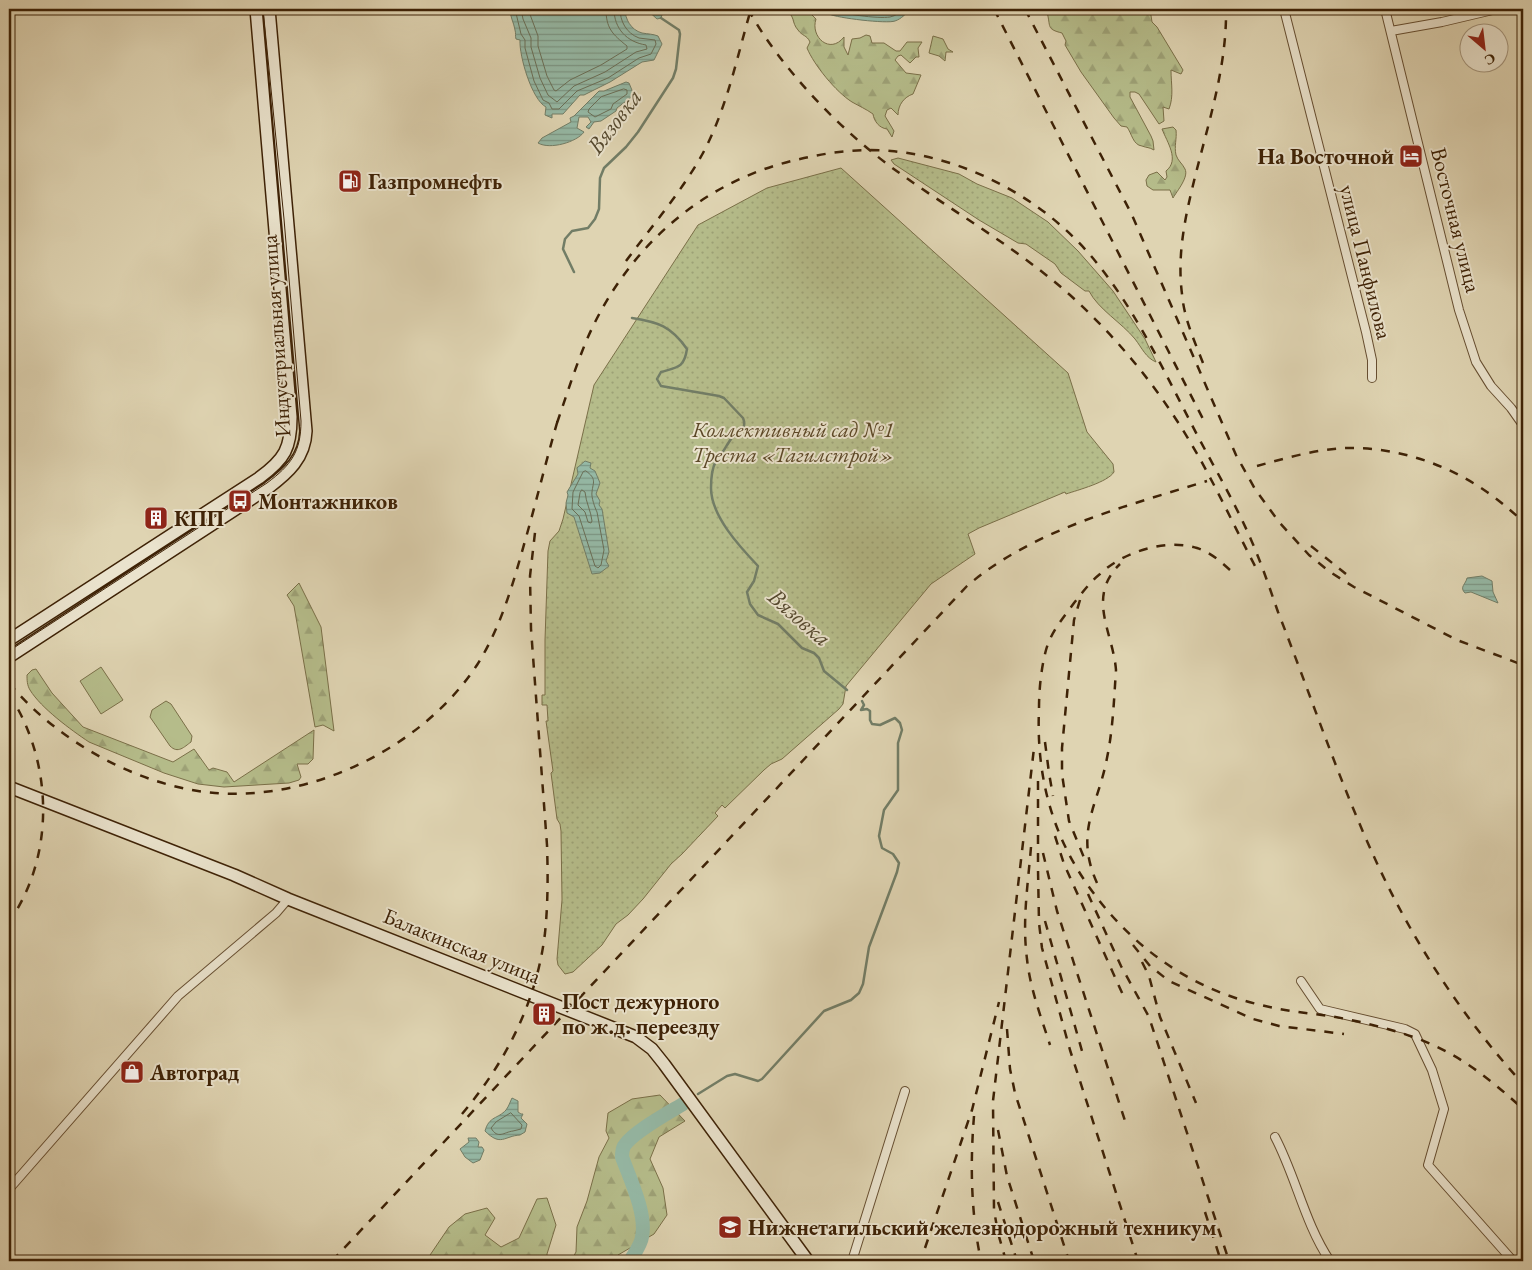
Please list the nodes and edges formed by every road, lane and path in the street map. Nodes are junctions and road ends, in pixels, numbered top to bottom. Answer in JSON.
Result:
{"nodes":[{"id":1,"x":256,"y":9,"type":"edge"},
{"id":2,"x":269,"y":9,"type":"edge"},
{"id":3,"x":1284,"y":9,"type":"edge"},
{"id":4,"x":1385,"y":9,"type":"edge"},
{"id":5,"x":1497,"y":9,"type":"edge"},
{"id":6,"x":1391,"y":31,"type":"junction"},
{"id":7,"x":1372,"y":378,"type":"dead end"},
{"id":8,"x":1523,"y":425,"type":"edge"},
{"id":9,"x":9,"y":640,"type":"edge"},
{"id":10,"x":9,"y":657,"type":"edge"},
{"id":11,"x":9,"y":788,"type":"edge"},
{"id":12,"x":288,"y":899,"type":"junction"},
{"id":13,"x":1301,"y":981,"type":"dead end"},
{"id":14,"x":905,"y":1091,"type":"dead end"},
{"id":15,"x":1275,"y":1137,"type":"dead end"},
{"id":16,"x":9,"y":1189,"type":"edge"},
{"id":17,"x":808,"y":1261,"type":"edge"},
{"id":18,"x":852,"y":1261,"type":"edge"},
{"id":19,"x":1330,"y":1261,"type":"edge"},
{"id":20,"x":1513,"y":1261,"type":"edge"}],
"edges":[{"from":1,"to":9,"type":"main road","name":"Индустриальная улица"},
{"from":2,"to":10,"type":"main road","name":"Индустриальная улица"},
{"from":3,"to":7,"type":"street","name":"улица Панфилова"},
{"from":4,"to":6,"type":"street","name":"Восточная улица"},
{"from":5,"to":6,"type":"street"},
{"from":6,"to":8,"type":"street","name":"Восточная улица"},
{"from":11,"to":12,"type":"main road","name":"Балакинская улица"},
{"from":12,"to":16,"type":"street"},
{"from":12,"to":17,"type":"main road","name":"Балакинская улица"},
{"from":13,"to":20,"type":"street"},
{"from":14,"to":18,"type":"street"},
{"from":15,"to":19,"type":"street"}]}
